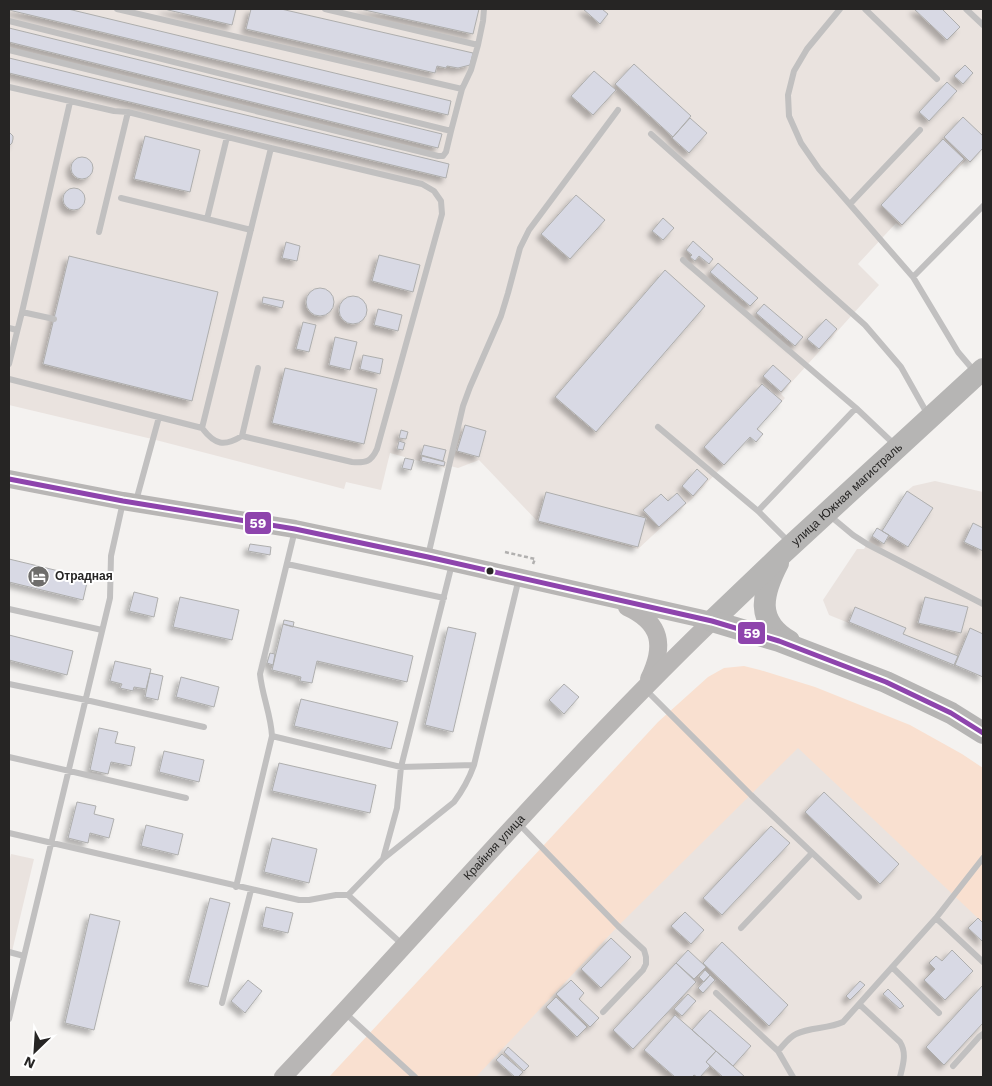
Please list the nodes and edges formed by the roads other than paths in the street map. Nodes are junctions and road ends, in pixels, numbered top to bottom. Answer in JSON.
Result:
{"nodes":[{"id":1,"x":117,"y":9,"type":"edge"},
{"id":2,"x":325,"y":9,"type":"edge"},
{"id":3,"x":484,"y":9,"type":"edge"},
{"id":4,"x":840,"y":9,"type":"edge"},
{"id":5,"x":865,"y":9,"type":"edge"},
{"id":6,"x":966,"y":9,"type":"edge"},
{"id":7,"x":9,"y":21,"type":"edge"},
{"id":8,"x":983,"y":25,"type":"edge"},
{"id":9,"x":478,"y":45,"type":"junction"},
{"id":10,"x":9,"y":50,"type":"edge"},
{"id":11,"x":937,"y":79,"type":"dead end"},
{"id":12,"x":9,"y":87,"type":"edge"},
{"id":13,"x":462,"y":88,"type":"junction"},
{"id":14,"x":70,"y":102,"type":"junction"},
{"id":15,"x":618,"y":110,"type":"dead end"},
{"id":16,"x":128,"y":112,"type":"junction"},
{"id":17,"x":920,"y":130,"type":"dead end"},
{"id":18,"x":452,"y":131,"type":"junction"},
{"id":19,"x":651,"y":134,"type":"dead end"},
{"id":20,"x":227,"y":137,"type":"junction"},
{"id":21,"x":271,"y":148,"type":"junction"},
{"id":22,"x":121,"y":198,"type":"dead end"},
{"id":23,"x":850,"y":204,"type":"junction"},
{"id":24,"x":983,"y":206,"type":"edge"},
{"id":25,"x":208,"y":219,"type":"junction"},
{"id":26,"x":251,"y":230,"type":"junction"},
{"id":27,"x":99,"y":232,"type":"dead end"},
{"id":28,"x":683,"y":260,"type":"dead end"},
{"id":29,"x":913,"y":278,"type":"junction"},
{"id":30,"x":22,"y":312,"type":"junction"},
{"id":31,"x":54,"y":320,"type":"dead end"},
{"id":32,"x":9,"y":328,"type":"edge"},
{"id":33,"x":17,"y":330,"type":"junction"},
{"id":34,"x":9,"y":364,"type":"edge"},
{"id":35,"x":258,"y":368,"type":"dead end"},
{"id":36,"x":981,"y":372,"type":"edge"},
{"id":37,"x":9,"y":379,"type":"edge"},
{"id":38,"x":856,"y":408,"type":"junction"},
{"id":39,"x":159,"y":417,"type":"junction"},
{"id":40,"x":930,"y":418,"type":"junction"},
{"id":41,"x":658,"y":427,"type":"dead end"},
{"id":42,"x":202,"y":428,"type":"junction"},
{"id":43,"x":242,"y":436,"type":"junction"},
{"id":44,"x":898,"y":448,"type":"junction"},
{"id":45,"x":9,"y":479,"type":"edge"},
{"id":46,"x":129,"y":502,"type":"junction"},
{"id":47,"x":758,"y":512,"type":"junction"},
{"id":48,"x":826,"y":513,"type":"junction"},
{"id":49,"x":295,"y":529,"type":"junction"},
{"id":50,"x":788,"y":548,"type":"junction"},
{"id":51,"x":428,"y":558,"type":"junction"},
{"id":52,"x":452,"y":563,"type":"junction"},
{"id":53,"x":287,"y":564,"type":"junction"},
{"id":54,"x":519,"y":578,"type":"junction"},
{"id":55,"x":603,"y":596,"type":"junction"},
{"id":56,"x":444,"y":598,"type":"junction"},
{"id":57,"x":983,"y":604,"type":"edge"},
{"id":58,"x":9,"y":609,"type":"edge"},
{"id":59,"x":712,"y":621,"type":"junction"},
{"id":60,"x":102,"y":630,"type":"junction"},
{"id":61,"x":800,"y":648,"type":"junction"},
{"id":62,"x":9,"y":684,"type":"edge"},
{"id":63,"x":644,"y":688,"type":"junction"},
{"id":64,"x":86,"y":700,"type":"junction"},
{"id":65,"x":204,"y":727,"type":"dead end"},
{"id":66,"x":983,"y":733,"type":"edge"},
{"id":67,"x":272,"y":736,"type":"junction"},
{"id":68,"x":9,"y":757,"type":"edge"},
{"id":69,"x":474,"y":766,"type":"junction"},
{"id":70,"x":401,"y":767,"type":"junction"},
{"id":71,"x":69,"y":770,"type":"junction"},
{"id":72,"x":186,"y":798,"type":"dead end"},
{"id":73,"x":517,"y":822,"type":"junction"},
{"id":74,"x":9,"y":833,"type":"edge"},
{"id":75,"x":51,"y":843,"type":"junction"},
{"id":76,"x":812,"y":853,"type":"junction"},
{"id":77,"x":983,"y":858,"type":"edge"},
{"id":78,"x":383,"y":859,"type":"junction"},
{"id":79,"x":236,"y":886,"type":"junction"},
{"id":80,"x":251,"y":890,"type":"junction"},
{"id":81,"x":348,"y":895,"type":"junction"},
{"id":82,"x":859,"y":897,"type":"dead end"},
{"id":83,"x":936,"y":918,"type":"junction"},
{"id":84,"x":741,"y":928,"type":"dead end"},
{"id":85,"x":404,"y":946,"type":"junction"},
{"id":86,"x":9,"y":952,"type":"edge"},
{"id":87,"x":24,"y":956,"type":"junction"},
{"id":88,"x":983,"y":962,"type":"edge"},
{"id":89,"x":892,"y":967,"type":"junction"},
{"id":90,"x":716,"y":993,"type":"dead end"},
{"id":91,"x":222,"y":1003,"type":"dead end"},
{"id":92,"x":859,"y":1004,"type":"junction"},
{"id":93,"x":344,"y":1012,"type":"junction"},
{"id":94,"x":603,"y":1012,"type":"dead end"},
{"id":95,"x":939,"y":1013,"type":"dead end"},
{"id":96,"x":9,"y":1019,"type":"edge"},
{"id":97,"x":983,"y":1034,"type":"edge"},
{"id":98,"x":778,"y":1051,"type":"junction"},
{"id":99,"x":953,"y":1066,"type":"dead end"},
{"id":100,"x":283,"y":1077,"type":"edge"},
{"id":101,"x":414,"y":1077,"type":"edge"},
{"id":102,"x":793,"y":1077,"type":"edge"},
{"id":103,"x":900,"y":1077,"type":"edge"}],
"edges":[{"from":1,"to":13,"type":"lane"},
{"from":2,"to":9,"type":"lane"},
{"from":3,"to":9,"type":"lane"},
{"from":4,"to":23,"type":"lane"},
{"from":5,"to":11,"type":"lane"},
{"from":6,"to":8,"type":"lane"},
{"from":7,"to":18,"type":"lane"},
{"from":9,"to":13,"type":"lane"},
{"from":10,"to":18,"type":"lane"},
{"from":12,"to":14,"type":"lane"},
{"from":13,"to":18,"type":"lane"},
{"from":14,"to":16,"type":"lane"},
{"from":14,"to":30,"type":"lane"},
{"from":15,"to":51,"type":"lane"},
{"from":16,"to":20,"type":"lane"},
{"from":16,"to":27,"type":"lane"},
{"from":17,"to":23,"type":"lane"},
{"from":19,"to":40,"type":"lane"},
{"from":20,"to":21,"type":"lane"},
{"from":20,"to":25,"type":"lane"},
{"from":21,"to":26,"type":"lane"},
{"from":21,"to":43,"type":"lane"},
{"from":22,"to":25,"type":"lane"},
{"from":23,"to":29,"type":"lane"},
{"from":24,"to":29,"type":"lane"},
{"from":25,"to":26,"type":"lane"},
{"from":26,"to":42,"type":"lane"},
{"from":28,"to":38,"type":"lane"},
{"from":29,"to":36,"type":"lane"},
{"from":30,"to":31,"type":"lane"},
{"from":30,"to":33,"type":"lane"},
{"from":32,"to":33,"type":"lane"},
{"from":33,"to":34,"type":"lane"},
{"from":35,"to":43,"type":"lane"},
{"from":36,"to":40,"type":"highway","name":"улица Южная магистраль"},
{"from":37,"to":39,"type":"lane"},
{"from":38,"to":44,"type":"lane"},
{"from":38,"to":47,"type":"lane"},
{"from":39,"to":42,"type":"lane"},
{"from":39,"to":46,"type":"lane"},
{"from":40,"to":44,"type":"highway","name":"улица Южная магистраль"},
{"from":41,"to":47,"type":"lane"},
{"from":42,"to":43,"type":"lane"},
{"from":44,"to":48,"type":"highway","name":"улица Южная магистраль"},
{"from":45,"to":46,"type":"street"},
{"from":46,"to":49,"type":"street"},
{"from":46,"to":60,"type":"lane"},
{"from":47,"to":50,"type":"lane"},
{"from":48,"to":50,"type":"highway","name":"улица Южная магистраль"},
{"from":48,"to":57,"type":"lane"},
{"from":49,"to":51,"type":"street"},
{"from":49,"to":53,"type":"lane"},
{"from":50,"to":59,"type":"highway","name":"улица Южная магистраль"},
{"from":50,"to":61,"type":"highway"},
{"from":51,"to":52,"type":"street"},
{"from":52,"to":54,"type":"street"},
{"from":52,"to":56,"type":"lane"},
{"from":53,"to":56,"type":"lane"},
{"from":53,"to":67,"type":"lane"},
{"from":54,"to":55,"type":"street"},
{"from":54,"to":69,"type":"lane"},
{"from":55,"to":59,"type":"street"},
{"from":55,"to":63,"type":"street"},
{"from":56,"to":70,"type":"lane"},
{"from":58,"to":60,"type":"lane"},
{"from":59,"to":61,"type":"highway"},
{"from":59,"to":63,"type":"street","name":"Крайняя улица"},
{"from":60,"to":64,"type":"lane"},
{"from":61,"to":66,"type":"highway"},
{"from":62,"to":64,"type":"lane"},
{"from":63,"to":73,"type":"street","name":"Крайняя улица"},
{"from":63,"to":76,"type":"lane"},
{"from":64,"to":65,"type":"lane"},
{"from":64,"to":71,"type":"lane"},
{"from":67,"to":70,"type":"lane"},
{"from":67,"to":79,"type":"lane"},
{"from":68,"to":71,"type":"lane"},
{"from":69,"to":70,"type":"lane"},
{"from":69,"to":78,"type":"lane"},
{"from":70,"to":78,"type":"lane"},
{"from":71,"to":72,"type":"lane"},
{"from":71,"to":75,"type":"lane"},
{"from":73,"to":85,"type":"street","name":"Крайняя улица"},
{"from":73,"to":94,"type":"lane"},
{"from":74,"to":75,"type":"lane"},
{"from":75,"to":79,"type":"lane"},
{"from":75,"to":87,"type":"lane"},
{"from":76,"to":82,"type":"lane"},
{"from":76,"to":84,"type":"lane"},
{"from":77,"to":83,"type":"lane"},
{"from":78,"to":81,"type":"lane"},
{"from":79,"to":80,"type":"lane"},
{"from":80,"to":81,"type":"lane"},
{"from":80,"to":91,"type":"lane"},
{"from":81,"to":85,"type":"lane"},
{"from":83,"to":88,"type":"lane"},
{"from":83,"to":89,"type":"lane"},
{"from":85,"to":93,"type":"street","name":"Крайняя улица"},
{"from":86,"to":87,"type":"lane"},
{"from":87,"to":96,"type":"lane"},
{"from":89,"to":92,"type":"lane"},
{"from":89,"to":95,"type":"lane"},
{"from":90,"to":98,"type":"lane"},
{"from":92,"to":98,"type":"lane"},
{"from":92,"to":103,"type":"lane"},
{"from":93,"to":100,"type":"street","name":"Крайняя улица"},
{"from":93,"to":101,"type":"lane"},
{"from":97,"to":99,"type":"lane"},
{"from":98,"to":102,"type":"lane"}]}
